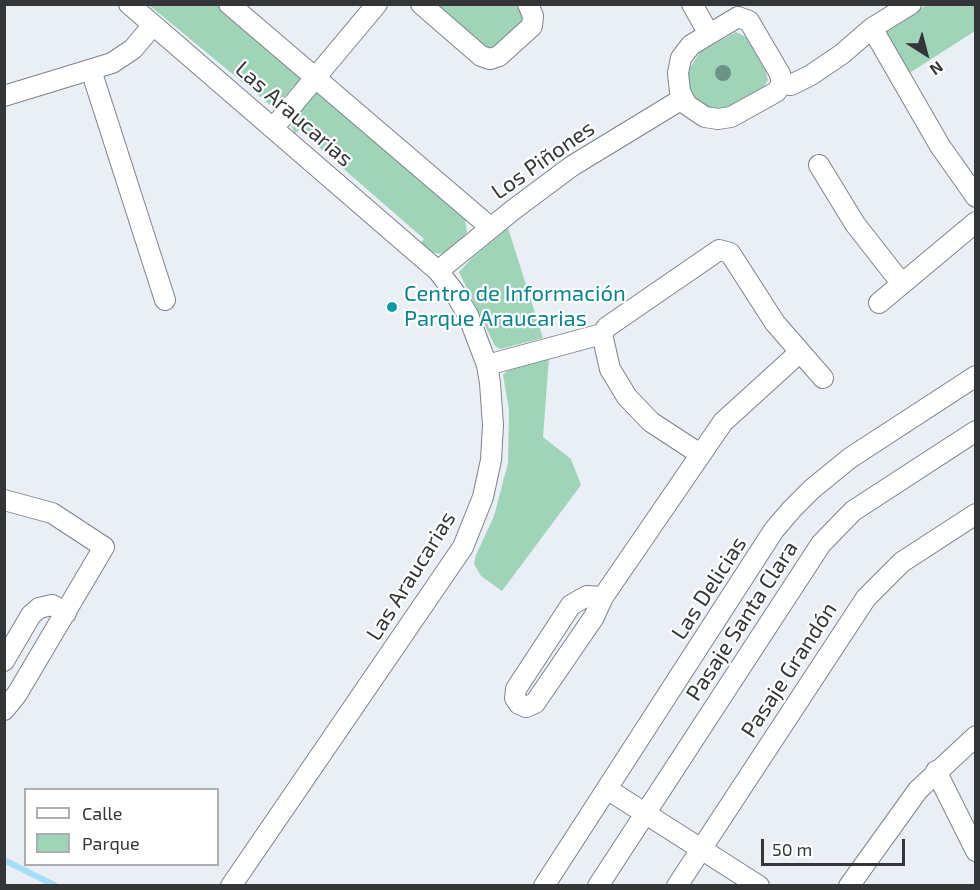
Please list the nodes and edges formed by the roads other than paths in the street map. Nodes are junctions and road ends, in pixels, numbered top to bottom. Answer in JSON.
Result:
{"nodes":[{"id":1,"x":129,"y":4,"type":"edge"},
{"id":2,"x":230,"y":4,"type":"edge"},
{"id":3,"x":377,"y":4,"type":"edge"},
{"id":4,"x":421,"y":4,"type":"edge"},
{"id":5,"x":528,"y":4,"type":"edge"},
{"id":6,"x":692,"y":4,"type":"edge"},
{"id":7,"x":911,"y":4,"type":"edge"},
{"id":8,"x":153,"y":25,"type":"junction"},
{"id":9,"x":872,"y":28,"type":"junction"},
{"id":10,"x":709,"y":34,"type":"junction"},
{"id":11,"x":91,"y":70,"type":"junction"},
{"id":12,"x":315,"y":76,"type":"junction"},
{"id":13,"x":782,"y":84,"type":"junction"},
{"id":14,"x":4,"y":96,"type":"edge"},
{"id":15,"x":682,"y":99,"type":"junction"},
{"id":16,"x":274,"y":127,"type":"junction"},
{"id":17,"x":819,"y":165,"type":"dead end"},
{"id":18,"x":975,"y":197,"type":"edge"},
{"id":19,"x":975,"y":222,"type":"edge"},
{"id":20,"x":490,"y":227,"type":"junction"},
{"id":21,"x":438,"y":271,"type":"junction"},
{"id":22,"x":902,"y":284,"type":"junction"},
{"id":23,"x":165,"y":300,"type":"dead end"},
{"id":24,"x":879,"y":303,"type":"dead end"},
{"id":25,"x":602,"y":334,"type":"junction"},
{"id":26,"x":800,"y":352,"type":"junction"},
{"id":27,"x":487,"y":364,"type":"junction"},
{"id":28,"x":975,"y":376,"type":"edge"},
{"id":29,"x":823,"y":378,"type":"dead end"},
{"id":30,"x":975,"y":431,"type":"edge"},
{"id":31,"x":700,"y":454,"type":"junction"},
{"id":32,"x":4,"y":500,"type":"edge"},
{"id":33,"x":975,"y":514,"type":"edge"},
{"id":34,"x":603,"y":597,"type":"junction"},
{"id":35,"x":66,"y":613,"type":"junction"},
{"id":36,"x":4,"y":661,"type":"edge"},
{"id":37,"x":4,"y":710,"type":"edge"},
{"id":38,"x":975,"y":736,"type":"edge"},
{"id":39,"x":936,"y":771,"type":"junction"},
{"id":40,"x":607,"y":789,"type":"junction"},
{"id":41,"x":645,"y":813,"type":"junction"},
{"id":42,"x":701,"y":848,"type":"junction"},
{"id":43,"x":975,"y":851,"type":"edge"},
{"id":44,"x":231,"y":885,"type":"edge"},
{"id":45,"x":544,"y":885,"type":"edge"},
{"id":46,"x":598,"y":885,"type":"edge"},
{"id":47,"x":677,"y":885,"type":"edge"},
{"id":48,"x":759,"y":885,"type":"edge"},
{"id":49,"x":849,"y":885,"type":"edge"}],
"edges":[{"from":1,"to":8,"type":"street","name":"Las Araucarias"},
{"from":2,"to":12,"type":"street","name":"Las Araucarias"},
{"from":3,"to":12,"type":"street"},
{"from":4,"to":5,"type":"street"},
{"from":6,"to":10,"type":"street"},
{"from":7,"to":9,"type":"street"},
{"from":8,"to":11,"type":"street"},
{"from":8,"to":16,"type":"street","name":"Las Araucarias"},
{"from":9,"to":13,"type":"street"},
{"from":9,"to":18,"type":"street"},
{"from":10,"to":13,"type":"street"},
{"from":10,"to":15,"type":"street"},
{"from":11,"to":14,"type":"street"},
{"from":11,"to":23,"type":"street"},
{"from":12,"to":16,"type":"street"},
{"from":12,"to":20,"type":"street","name":"Las Araucarias"},
{"from":13,"to":15,"type":"street"},
{"from":15,"to":20,"type":"street","name":"Los Piñones"},
{"from":16,"to":21,"type":"street","name":"Las Araucarias"},
{"from":17,"to":22,"type":"street"},
{"from":19,"to":22,"type":"street"},
{"from":20,"to":21,"type":"street","name":"Los Piñones"},
{"from":21,"to":27,"type":"street","name":"Las Araucarias"},
{"from":22,"to":24,"type":"street"},
{"from":25,"to":26,"type":"street"},
{"from":25,"to":27,"type":"street"},
{"from":25,"to":31,"type":"street"},
{"from":26,"to":29,"type":"street"},
{"from":26,"to":31,"type":"street"},
{"from":27,"to":44,"type":"street","name":"Las Araucarias"},
{"from":28,"to":40,"type":"street","name":"Las Delicias"},
{"from":30,"to":41,"type":"street","name":"Pasaje Santa Clara"},
{"from":31,"to":34,"type":"street"},
{"from":32,"to":35,"type":"street"},
{"from":33,"to":42,"type":"street","name":"Pasaje Grandón"},
{"from":34,"to":34,"type":"street"},
{"from":35,"to":36,"type":"street"},
{"from":35,"to":37,"type":"street"},
{"from":38,"to":39,"type":"street"},
{"from":39,"to":43,"type":"street"},
{"from":39,"to":49,"type":"street"},
{"from":40,"to":41,"type":"street"},
{"from":40,"to":45,"type":"street","name":"Las Delicias"},
{"from":41,"to":42,"type":"street"},
{"from":41,"to":46,"type":"street","name":"Pasaje Santa Clara"},
{"from":42,"to":47,"type":"street","name":"Pasaje Grandón"},
{"from":42,"to":48,"type":"street"}]}
